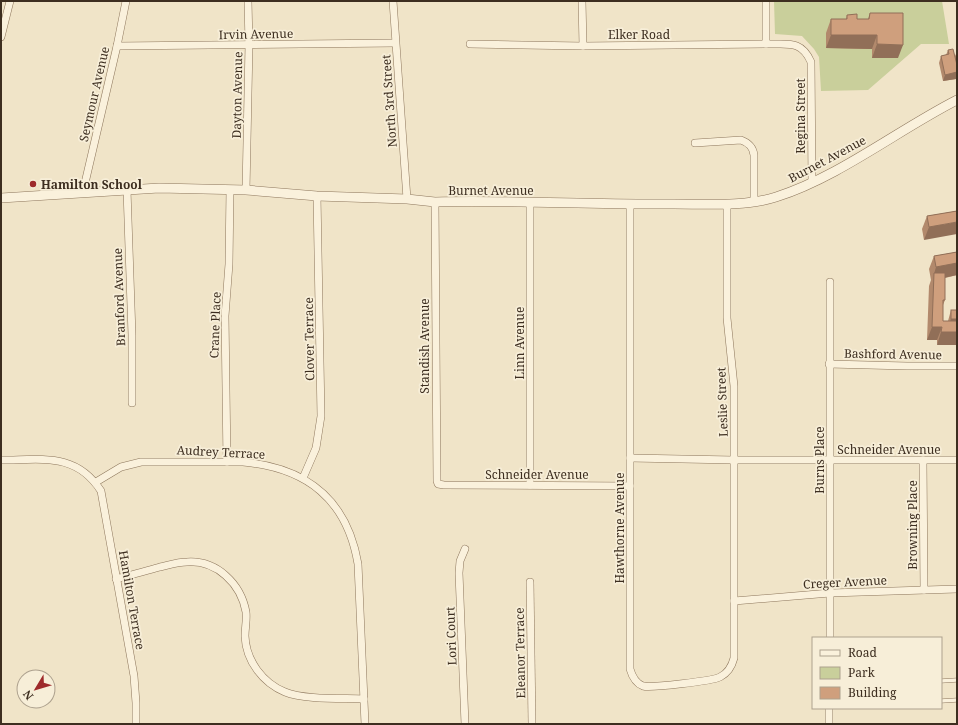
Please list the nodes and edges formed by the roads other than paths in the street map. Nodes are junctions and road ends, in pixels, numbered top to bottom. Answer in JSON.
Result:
{"nodes":[{"id":1,"x":10,"y":1,"type":"edge"},
{"id":2,"x":126,"y":1,"type":"edge"},
{"id":3,"x":248,"y":1,"type":"edge"},
{"id":4,"x":393,"y":1,"type":"edge"},
{"id":5,"x":582,"y":1,"type":"edge"},
{"id":6,"x":766,"y":1,"type":"edge"},
{"id":7,"x":1,"y":36,"type":"edge"},
{"id":8,"x":395,"y":43,"type":"junction"},
{"id":9,"x":470,"y":44,"type":"dead end"},
{"id":10,"x":766,"y":44,"type":"junction"},
{"id":11,"x":249,"y":45,"type":"junction"},
{"id":12,"x":117,"y":46,"type":"junction"},
{"id":13,"x":583,"y":46,"type":"junction"},
{"id":14,"x":805,"y":51,"type":"joint"},
{"id":15,"x":957,"y":100,"type":"edge"},
{"id":16,"x":695,"y":143,"type":"dead end"},
{"id":17,"x":812,"y":183,"type":"junction"},
{"id":18,"x":127,"y":190,"type":"junction"},
{"id":19,"x":230,"y":190,"type":"junction"},
{"id":20,"x":246,"y":190,"type":"junction"},
{"id":21,"x":85,"y":193,"type":"junction"},
{"id":22,"x":317,"y":196,"type":"junction"},
{"id":23,"x":1,"y":198,"type":"edge"},
{"id":24,"x":408,"y":199,"type":"junction"},
{"id":25,"x":754,"y":201,"type":"junction"},
{"id":26,"x":435,"y":202,"type":"junction"},
{"id":27,"x":530,"y":202,"type":"junction"},
{"id":28,"x":1,"y":204,"type":"edge"},
{"id":29,"x":630,"y":204,"type":"junction"},
{"id":30,"x":727,"y":204,"type":"junction"},
{"id":31,"x":830,"y":282,"type":"dead end"},
{"id":32,"x":829,"y":364,"type":"junction"},
{"id":33,"x":957,"y":366,"type":"edge"},
{"id":34,"x":132,"y":403,"type":"dead end"},
{"id":35,"x":630,"y":458,"type":"junction"},
{"id":36,"x":830,"y":459,"type":"junction"},
{"id":37,"x":1,"y":460,"type":"edge"},
{"id":38,"x":734,"y":460,"type":"junction"},
{"id":39,"x":922,"y":460,"type":"junction"},
{"id":40,"x":957,"y":460,"type":"edge"},
{"id":41,"x":227,"y":462,"type":"junction"},
{"id":42,"x":303,"y":478,"type":"junction"},
{"id":43,"x":96,"y":482,"type":"junction"},
{"id":44,"x":444,"y":485,"type":"joint"},
{"id":45,"x":530,"y":485,"type":"junction"},
{"id":46,"x":630,"y":486,"type":"junction"},
{"id":47,"x":465,"y":549,"type":"dead end"},
{"id":48,"x":116,"y":578,"type":"junction"},
{"id":49,"x":530,"y":582,"type":"dead end"},
{"id":50,"x":957,"y":589,"type":"edge"},
{"id":51,"x":924,"y":590,"type":"junction"},
{"id":52,"x":830,"y":593,"type":"junction"},
{"id":53,"x":734,"y":601,"type":"junction"},
{"id":54,"x":830,"y":637,"type":"edge"},
{"id":55,"x":957,"y":680,"type":"edge"},
{"id":56,"x":942,"y":681,"type":"edge"},
{"id":57,"x":364,"y":699,"type":"junction"},
{"id":58,"x":957,"y":700,"type":"edge"},
{"id":59,"x":942,"y":701,"type":"edge"},
{"id":60,"x":829,"y":709,"type":"edge"},
{"id":61,"x":136,"y":724,"type":"edge"},
{"id":62,"x":365,"y":724,"type":"edge"},
{"id":63,"x":465,"y":724,"type":"edge"},
{"id":64,"x":532,"y":724,"type":"edge"},
{"id":65,"x":829,"y":724,"type":"edge"}],
"edges":[{"from":1,"to":7,"type":"street"},
{"from":2,"to":12,"type":"street","name":"Seymour Avenue"},
{"from":3,"to":11,"type":"street","name":"Dayton Avenue"},
{"from":4,"to":8,"type":"street","name":"North 3rd Street"},
{"from":5,"to":13,"type":"street"},
{"from":6,"to":10,"type":"street"},
{"from":8,"to":11,"type":"street","name":"Irvin Avenue"},
{"from":8,"to":24,"type":"street","name":"North 3rd Street"},
{"from":9,"to":13,"type":"street","name":"Elker Road"},
{"from":10,"to":13,"type":"street","name":"Elker Road"},
{"from":10,"to":14,"type":"street","name":"Elker Road"},
{"from":11,"to":12,"type":"street","name":"Irvin Avenue"},
{"from":11,"to":20,"type":"street","name":"Dayton Avenue"},
{"from":12,"to":21,"type":"street","name":"Seymour Avenue"},
{"from":14,"to":17,"type":"street","name":"Regina Street"},
{"from":15,"to":17,"type":"street","name":"Burnet Avenue"},
{"from":16,"to":25,"type":"street"},
{"from":17,"to":25,"type":"street","name":"Burnet Avenue"},
{"from":18,"to":19,"type":"street","name":"Burnet Avenue"},
{"from":18,"to":21,"type":"street","name":"Burnet Avenue"},
{"from":18,"to":34,"type":"street","name":"Branford Avenue"},
{"from":19,"to":20,"type":"street","name":"Burnet Avenue"},
{"from":19,"to":41,"type":"street","name":"Crane Place"},
{"from":20,"to":22,"type":"street","name":"Burnet Avenue"},
{"from":21,"to":23,"type":"street","name":"Burnet Avenue"},
{"from":22,"to":24,"type":"street","name":"Burnet Avenue"},
{"from":22,"to":42,"type":"street","name":"Clover Terrace"},
{"from":23,"to":28,"type":"street"},
{"from":24,"to":26,"type":"street","name":"Burnet Avenue"},
{"from":25,"to":30,"type":"street","name":"Burnet Avenue"},
{"from":26,"to":27,"type":"street","name":"Burnet Avenue"},
{"from":26,"to":44,"type":"street","name":"Standish Avenue"},
{"from":27,"to":29,"type":"street","name":"Burnet Avenue"},
{"from":27,"to":45,"type":"street","name":"Linn Avenue"},
{"from":29,"to":30,"type":"street","name":"Burnet Avenue"},
{"from":29,"to":35,"type":"street","name":"Hawthorne Avenue"},
{"from":30,"to":38,"type":"street","name":"Leslie Street"},
{"from":31,"to":32,"type":"street","name":"Burns Place"},
{"from":32,"to":33,"type":"street","name":"Bashford Avenue"},
{"from":32,"to":36,"type":"street","name":"Burns Place"},
{"from":35,"to":38,"type":"street","name":"Schneider Avenue"},
{"from":35,"to":46,"type":"street","name":"Hawthorne Avenue"},
{"from":36,"to":38,"type":"street","name":"Schneider Avenue"},
{"from":36,"to":39,"type":"street","name":"Schneider Avenue"},
{"from":36,"to":52,"type":"street","name":"Burns Place"},
{"from":37,"to":43,"type":"street"},
{"from":38,"to":53,"type":"street","name":"Leslie Street"},
{"from":39,"to":40,"type":"street","name":"Schneider Avenue"},
{"from":39,"to":51,"type":"street","name":"Browning Place"},
{"from":41,"to":42,"type":"street","name":"Audrey Terrace"},
{"from":41,"to":43,"type":"street","name":"Audrey Terrace"},
{"from":42,"to":57,"type":"street","name":"Audrey Terrace"},
{"from":43,"to":48,"type":"street","name":"Hamilton Terrace"},
{"from":44,"to":45,"type":"street","name":"Schneider Avenue"},
{"from":45,"to":46,"type":"street","name":"Schneider Avenue"},
{"from":46,"to":53,"type":"street","name":"Hawthorne Avenue"},
{"from":47,"to":63,"type":"street","name":"Lori Court"},
{"from":48,"to":57,"type":"street"},
{"from":48,"to":61,"type":"street","name":"Hamilton Terrace"},
{"from":49,"to":64,"type":"street","name":"Eleanor Terrace"},
{"from":50,"to":51,"type":"street","name":"Creger Avenue"},
{"from":51,"to":52,"type":"street","name":"Creger Avenue"},
{"from":52,"to":53,"type":"street","name":"Creger Avenue"},
{"from":52,"to":54,"type":"street","name":"Burns Place"},
{"from":55,"to":56,"type":"lane"},
{"from":57,"to":62,"type":"street","name":"Audrey Terrace"},
{"from":58,"to":59,"type":"lane"},
{"from":60,"to":65,"type":"street"}]}
